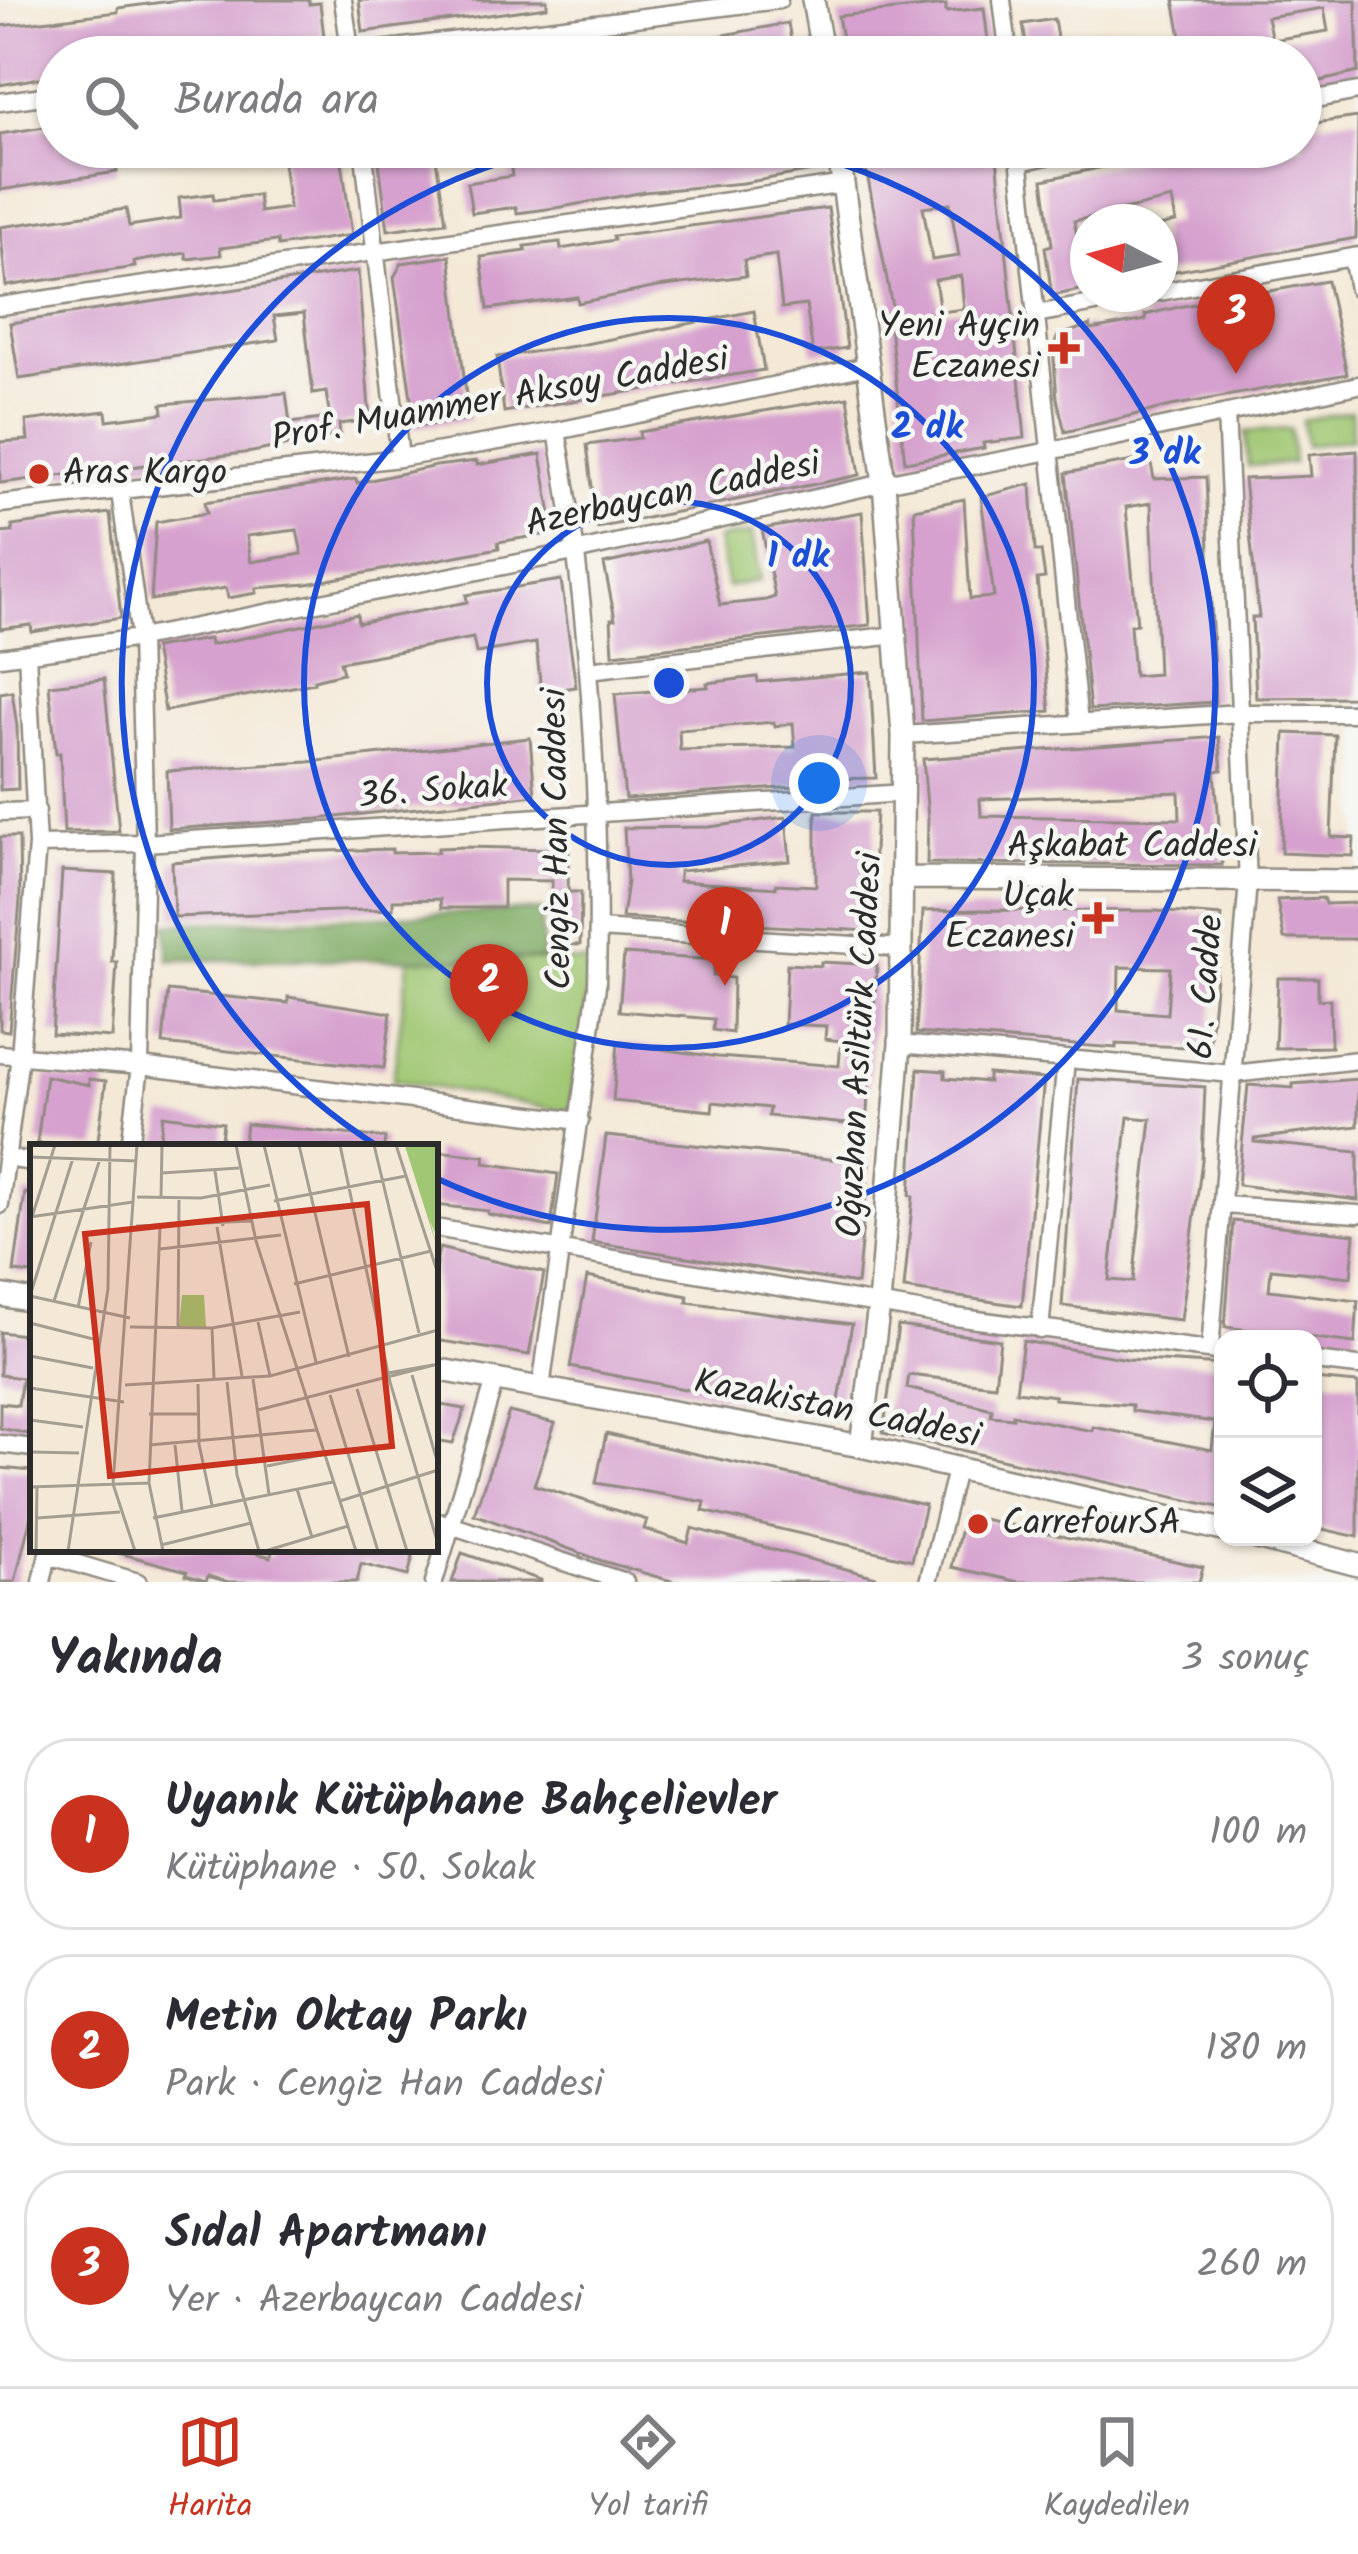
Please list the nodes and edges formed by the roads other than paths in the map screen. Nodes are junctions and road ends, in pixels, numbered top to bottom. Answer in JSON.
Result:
{"nodes":[{"id":1,"x":343,"y":0,"type":"edge"},
{"id":2,"x":779,"y":0,"type":"edge"},
{"id":3,"x":813,"y":0,"type":"edge"},
{"id":4,"x":1002,"y":0,"type":"edge"},
{"id":5,"x":348,"y":36,"type":"edge"},
{"id":6,"x":499,"y":36,"type":"edge"},
{"id":7,"x":819,"y":36,"type":"edge"},
{"id":8,"x":1006,"y":36,"type":"edge"},
{"id":9,"x":1358,"y":91,"type":"edge"},
{"id":10,"x":36,"y":97,"type":"edge"},
{"id":11,"x":1322,"y":98,"type":"edge"},
{"id":12,"x":0,"y":102,"type":"edge"},
{"id":13,"x":366,"y":168,"type":"edge"},
{"id":14,"x":842,"y":168,"type":"edge"},
{"id":15,"x":1020,"y":168,"type":"edge"},
{"id":16,"x":845,"y":184,"type":"junction"},
{"id":17,"x":377,"y":251,"type":"junction"},
{"id":18,"x":1355,"y":257,"type":"edge"},
{"id":19,"x":1178,"y":289,"type":"edge"},
{"id":20,"x":1358,"y":289,"type":"edge"},
{"id":21,"x":0,"y":306,"type":"edge"},
{"id":22,"x":1070,"y":308,"type":"edge"},
{"id":23,"x":1036,"y":314,"type":"junction"},
{"id":24,"x":867,"y":366,"type":"junction"},
{"id":25,"x":1358,"y":385,"type":"edge"},
{"id":26,"x":1226,"y":413,"type":"junction"},
{"id":27,"x":557,"y":430,"type":"junction"},
{"id":28,"x":1051,"y":452,"type":"junction"},
{"id":29,"x":400,"y":458,"type":"junction"},
{"id":30,"x":884,"y":483,"type":"junction"},
{"id":31,"x":120,"y":492,"type":"junction"},
{"id":32,"x":0,"y":504,"type":"edge"},
{"id":33,"x":579,"y":551,"type":"junction"},
{"id":34,"x":897,"y":635,"type":"junction"},
{"id":35,"x":140,"y":638,"type":"junction"},
{"id":36,"x":27,"y":653,"type":"junction"},
{"id":37,"x":0,"y":657,"type":"edge"},
{"id":38,"x":588,"y":670,"type":"junction"},
{"id":39,"x":1240,"y":713,"type":"junction"},
{"id":40,"x":1358,"y":713,"type":"edge"},
{"id":41,"x":1079,"y":722,"type":"junction"},
{"id":42,"x":903,"y":734,"type":"junction"},
{"id":43,"x":904,"y":793,"type":"junction"},
{"id":44,"x":0,"y":812,"type":"edge"},
{"id":45,"x":37,"y":812,"type":"junction"},
{"id":46,"x":596,"y":815,"type":"junction"},
{"id":47,"x":145,"y":843,"type":"junction"},
{"id":48,"x":37,"y":845,"type":"junction"},
{"id":49,"x":904,"y":878,"type":"junction"},
{"id":50,"x":1248,"y":880,"type":"junction"},
{"id":51,"x":1358,"y":881,"type":"edge"},
{"id":52,"x":598,"y":929,"type":"junction"},
{"id":53,"x":903,"y":948,"type":"junction"},
{"id":54,"x":900,"y":1044,"type":"junction"},
{"id":55,"x":0,"y":1054,"type":"edge"},
{"id":56,"x":20,"y":1056,"type":"junction"},
{"id":57,"x":1066,"y":1060,"type":"junction"},
{"id":58,"x":1358,"y":1060,"type":"edge"},
{"id":59,"x":140,"y":1066,"type":"junction"},
{"id":60,"x":1233,"y":1074,"type":"junction"},
{"id":61,"x":580,"y":1121,"type":"junction"},
{"id":62,"x":130,"y":1144,"type":"edge"},
{"id":63,"x":6,"y":1158,"type":"junction"},
{"id":64,"x":30,"y":1162,"type":"edge"},
{"id":65,"x":0,"y":1204,"type":"edge"},
{"id":66,"x":1223,"y":1204,"type":"junction"},
{"id":67,"x":1358,"y":1214,"type":"edge"},
{"id":68,"x":438,"y":1229,"type":"edge"},
{"id":69,"x":562,"y":1250,"type":"junction"},
{"id":70,"x":0,"y":1295,"type":"edge"},
{"id":71,"x":30,"y":1300,"type":"edge"},
{"id":72,"x":879,"y":1305,"type":"junction"},
{"id":73,"x":1040,"y":1330,"type":"junction"},
{"id":74,"x":1217,"y":1330,"type":"edge"},
{"id":75,"x":1214,"y":1351,"type":"edge"},
{"id":76,"x":1322,"y":1362,"type":"edge"},
{"id":77,"x":1358,"y":1366,"type":"edge"},
{"id":78,"x":438,"y":1370,"type":"edge"},
{"id":79,"x":495,"y":1380,"type":"junction"},
{"id":80,"x":541,"y":1388,"type":"junction"},
{"id":81,"x":0,"y":1444,"type":"edge"},
{"id":82,"x":861,"y":1446,"type":"junction"},
{"id":83,"x":30,"y":1448,"type":"edge"},
{"id":84,"x":957,"y":1466,"type":"junction"},
{"id":85,"x":438,"y":1521,"type":"edge"},
{"id":86,"x":454,"y":1525,"type":"junction"},
{"id":87,"x":1214,"y":1528,"type":"edge"},
{"id":88,"x":1287,"y":1546,"type":"edge"},
{"id":89,"x":49,"y":1552,"type":"edge"},
{"id":90,"x":1358,"y":1565,"type":"edge"},
{"id":91,"x":592,"y":1578,"type":"edge"},
{"id":92,"x":42,"y":1582,"type":"edge"},
{"id":93,"x":138,"y":1582,"type":"edge"},
{"id":94,"x":434,"y":1582,"type":"edge"},
{"id":95,"x":625,"y":1582,"type":"edge"},
{"id":96,"x":928,"y":1582,"type":"edge"}],
"edges":[{"from":1,"to":5,"type":"street"},
{"from":2,"to":6,"type":"street"},
{"from":3,"to":7,"type":"main road"},
{"from":4,"to":8,"type":"street"},
{"from":9,"to":11,"type":"street"},
{"from":10,"to":12,"type":"street"},
{"from":13,"to":17,"type":"street"},
{"from":14,"to":16,"type":"main road","name":"Oğuzhan Asiltürk Caddesi"},
{"from":15,"to":23,"type":"street"},
{"from":16,"to":17,"type":"street"},
{"from":16,"to":24,"type":"main road","name":"Oğuzhan Asiltürk Caddesi"},
{"from":17,"to":21,"type":"street"},
{"from":17,"to":29,"type":"street"},
{"from":18,"to":19,"type":"street"},
{"from":18,"to":20,"type":"street"},
{"from":22,"to":23,"type":"street"},
{"from":23,"to":28,"type":"street"},
{"from":24,"to":27,"type":"street","name":"Prof. Muammer Aksoy Caddesi"},
{"from":24,"to":30,"type":"main road","name":"Oğuzhan Asiltürk Caddesi"},
{"from":25,"to":26,"type":"street","name":"Azerbaycan Caddesi"},
{"from":26,"to":28,"type":"street","name":"Azerbaycan Caddesi"},
{"from":26,"to":39,"type":"street","name":"61. Cadde"},
{"from":27,"to":29,"type":"street","name":"Prof. Muammer Aksoy Caddesi"},
{"from":27,"to":33,"type":"street","name":"Cengiz Han Caddesi"},
{"from":28,"to":30,"type":"street","name":"Azerbaycan Caddesi"},
{"from":28,"to":41,"type":"street"},
{"from":29,"to":31,"type":"street","name":"Prof. Muammer Aksoy Caddesi"},
{"from":30,"to":33,"type":"street","name":"Azerbaycan Caddesi"},
{"from":30,"to":34,"type":"main road","name":"Oğuzhan Asiltürk Caddesi"},
{"from":31,"to":32,"type":"street","name":"Prof. Muammer Aksoy Caddesi"},
{"from":31,"to":35,"type":"street"},
{"from":33,"to":35,"type":"street","name":"Azerbaycan Caddesi"},
{"from":33,"to":38,"type":"street","name":"Cengiz Han Caddesi"},
{"from":34,"to":38,"type":"street"},
{"from":34,"to":42,"type":"main road","name":"Oğuzhan Asiltürk Caddesi"},
{"from":35,"to":36,"type":"street","name":"Azerbaycan Caddesi"},
{"from":35,"to":47,"type":"street"},
{"from":36,"to":37,"type":"street","name":"Azerbaycan Caddesi"},
{"from":36,"to":45,"type":"street"},
{"from":38,"to":46,"type":"street","name":"Cengiz Han Caddesi"},
{"from":39,"to":40,"type":"street"},
{"from":39,"to":41,"type":"street"},
{"from":39,"to":50,"type":"street","name":"61. Cadde"},
{"from":41,"to":42,"type":"street"},
{"from":42,"to":43,"type":"main road","name":"Oğuzhan Asiltürk Caddesi"},
{"from":43,"to":46,"type":"street","name":"36. Sokak"},
{"from":43,"to":49,"type":"main road","name":"Oğuzhan Asiltürk Caddesi"},
{"from":44,"to":45,"type":"street"},
{"from":45,"to":48,"type":"street"},
{"from":46,"to":47,"type":"street","name":"36. Sokak"},
{"from":46,"to":52,"type":"street","name":"Cengiz Han Caddesi"},
{"from":47,"to":48,"type":"street","name":"36. Sokak"},
{"from":47,"to":59,"type":"street"},
{"from":48,"to":56,"type":"street"},
{"from":49,"to":50,"type":"main road","name":"Aşkabat Caddesi"},
{"from":49,"to":53,"type":"main road","name":"Oğuzhan Asiltürk Caddesi"},
{"from":50,"to":51,"type":"main road","name":"Aşkabat Caddesi"},
{"from":50,"to":60,"type":"street","name":"61. Cadde"},
{"from":52,"to":53,"type":"street"},
{"from":52,"to":61,"type":"street","name":"Cengiz Han Caddesi"},
{"from":53,"to":54,"type":"main road","name":"Oğuzhan Asiltürk Caddesi"},
{"from":54,"to":57,"type":"street"},
{"from":54,"to":72,"type":"main road","name":"Oğuzhan Asiltürk Caddesi"},
{"from":55,"to":56,"type":"street"},
{"from":56,"to":59,"type":"street"},
{"from":56,"to":63,"type":"street"},
{"from":57,"to":60,"type":"street"},
{"from":57,"to":73,"type":"street"},
{"from":58,"to":60,"type":"street"},
{"from":59,"to":61,"type":"street"},
{"from":59,"to":62,"type":"street"},
{"from":60,"to":66,"type":"street","name":"61. Cadde"},
{"from":61,"to":69,"type":"street","name":"Cengiz Han Caddesi"},
{"from":63,"to":64,"type":"street"},
{"from":63,"to":65,"type":"street"},
{"from":66,"to":67,"type":"street"},
{"from":66,"to":74,"type":"street","name":"61. Cadde"},
{"from":68,"to":69,"type":"street"},
{"from":69,"to":72,"type":"street"},
{"from":69,"to":80,"type":"street","name":"Cengiz Han Caddesi"},
{"from":70,"to":71,"type":"main road"},
{"from":72,"to":73,"type":"street"},
{"from":72,"to":82,"type":"main road","name":"Oğuzhan Asiltürk Caddesi"},
{"from":73,"to":75,"type":"street"},
{"from":76,"to":77,"type":"street"},
{"from":78,"to":79,"type":"main road","name":"Kazakistan Caddesi"},
{"from":79,"to":80,"type":"main road","name":"Kazakistan Caddesi"},
{"from":79,"to":86,"type":"street"},
{"from":80,"to":82,"type":"main road","name":"Kazakistan Caddesi"},
{"from":81,"to":83,"type":"street"},
{"from":82,"to":84,"type":"main road","name":"Kazakistan Caddesi"},
{"from":84,"to":87,"type":"main road","name":"Kazakistan Caddesi"},
{"from":84,"to":96,"type":"street"},
{"from":85,"to":86,"type":"street"},
{"from":86,"to":91,"type":"street"},
{"from":86,"to":94,"type":"street"},
{"from":88,"to":90,"type":"main road"},
{"from":89,"to":92,"type":"street"},
{"from":89,"to":93,"type":"street"},
{"from":91,"to":95,"type":"street"}]}
